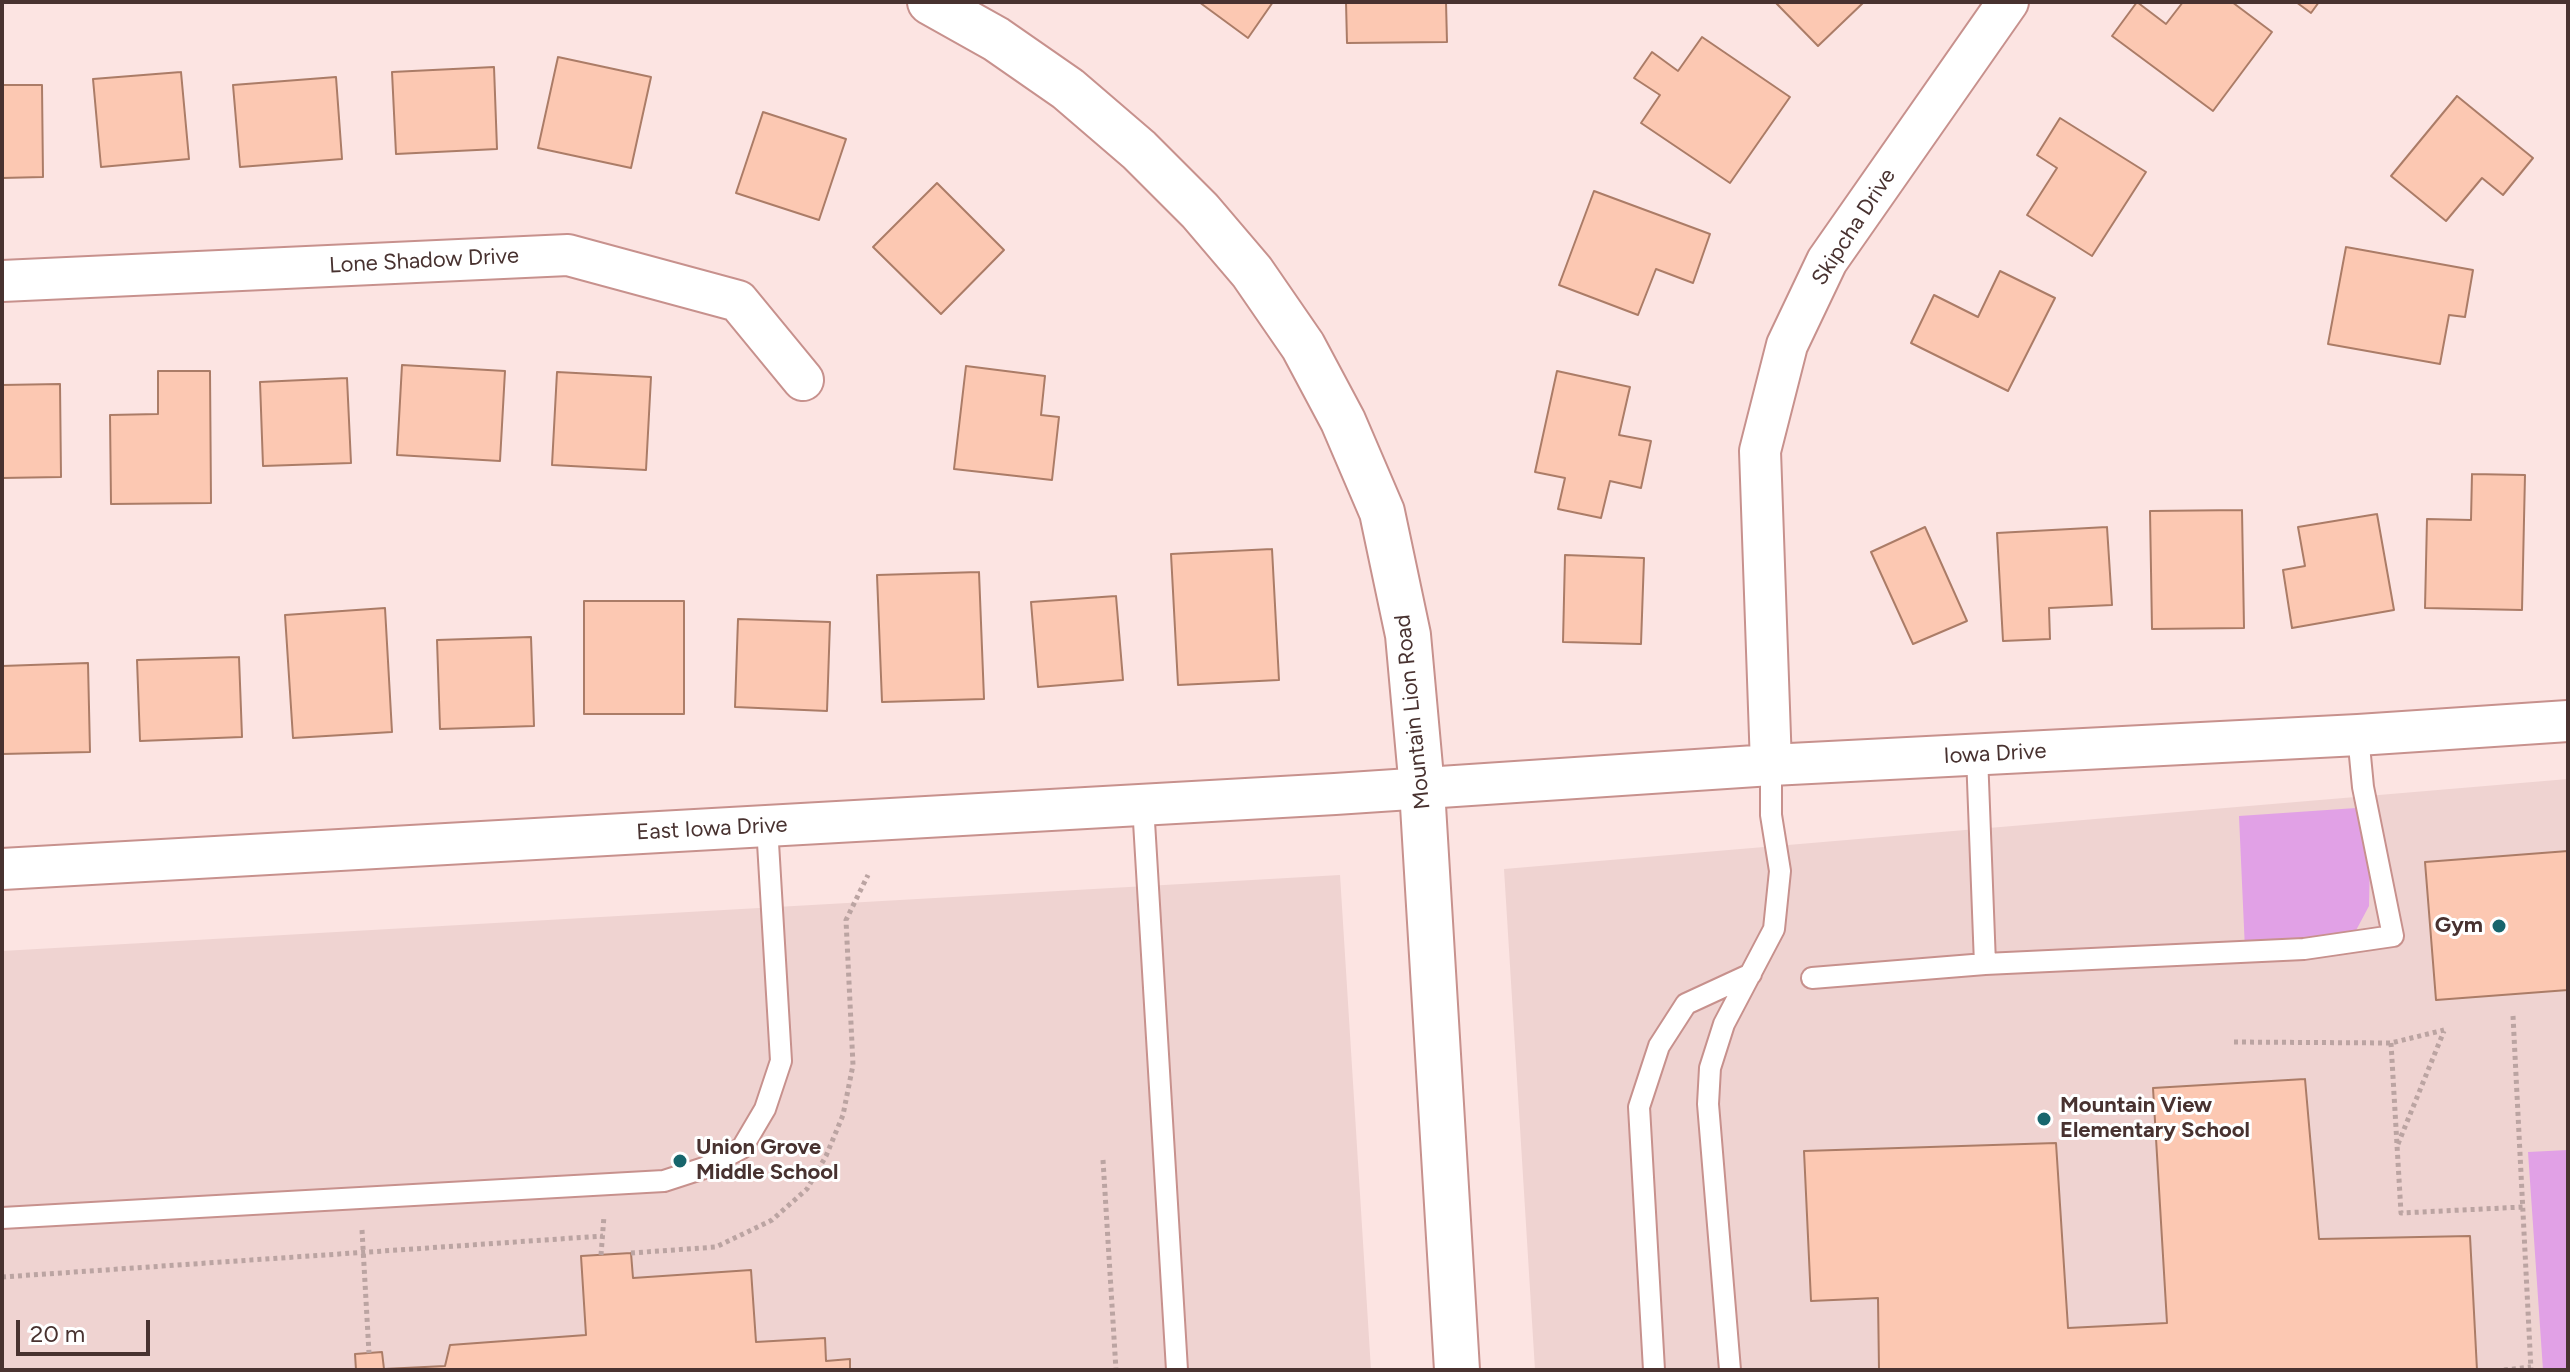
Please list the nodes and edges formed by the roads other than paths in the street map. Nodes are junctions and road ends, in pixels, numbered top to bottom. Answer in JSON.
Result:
{"nodes":[{"id":1,"x":930,"y":2,"type":"edge"},
{"id":2,"x":2008,"y":2,"type":"edge"},
{"id":3,"x":2,"y":281,"type":"edge"},
{"id":4,"x":803,"y":380,"type":"dead end"},
{"id":5,"x":2568,"y":721,"type":"edge"},
{"id":6,"x":2358,"y":735,"type":"junction"},
{"id":7,"x":1977,"y":755,"type":"junction"},
{"id":8,"x":1771,"y":765,"type":"junction"},
{"id":9,"x":1422,"y":789,"type":"junction"},
{"id":10,"x":1143,"y":805,"type":"junction"},
{"id":11,"x":767,"y":826,"type":"junction"},
{"id":12,"x":2,"y":869,"type":"edge"},
{"id":13,"x":1985,"y":964,"type":"junction"},
{"id":14,"x":1751,"y":974,"type":"junction"},
{"id":15,"x":1812,"y":978,"type":"dead end"},
{"id":16,"x":2,"y":1218,"type":"edge"},
{"id":17,"x":1177,"y":1370,"type":"edge"},
{"id":18,"x":1457,"y":1370,"type":"edge"},
{"id":19,"x":1654,"y":1370,"type":"edge"},
{"id":20,"x":1730,"y":1370,"type":"edge"}],
"edges":[{"from":1,"to":9,"type":"street","name":"Mountain Lion Road"},
{"from":2,"to":8,"type":"street","name":"Skipcha Drive"},
{"from":3,"to":4,"type":"street","name":"Lone Shadow Drive"},
{"from":5,"to":6,"type":"street","name":"Iowa Drive"},
{"from":6,"to":7,"type":"street","name":"Iowa Drive"},
{"from":6,"to":13,"type":"lane"},
{"from":7,"to":8,"type":"street","name":"Iowa Drive"},
{"from":7,"to":13,"type":"lane"},
{"from":8,"to":9,"type":"street","name":"Iowa Drive"},
{"from":8,"to":14,"type":"lane"},
{"from":9,"to":10,"type":"street","name":"East Iowa Drive"},
{"from":9,"to":18,"type":"street","name":"Mountain Lion Road"},
{"from":10,"to":11,"type":"street","name":"East Iowa Drive"},
{"from":10,"to":17,"type":"lane"},
{"from":11,"to":12,"type":"street","name":"East Iowa Drive"},
{"from":11,"to":16,"type":"lane"},
{"from":13,"to":15,"type":"lane"},
{"from":14,"to":19,"type":"lane"},
{"from":14,"to":20,"type":"lane"}]}
